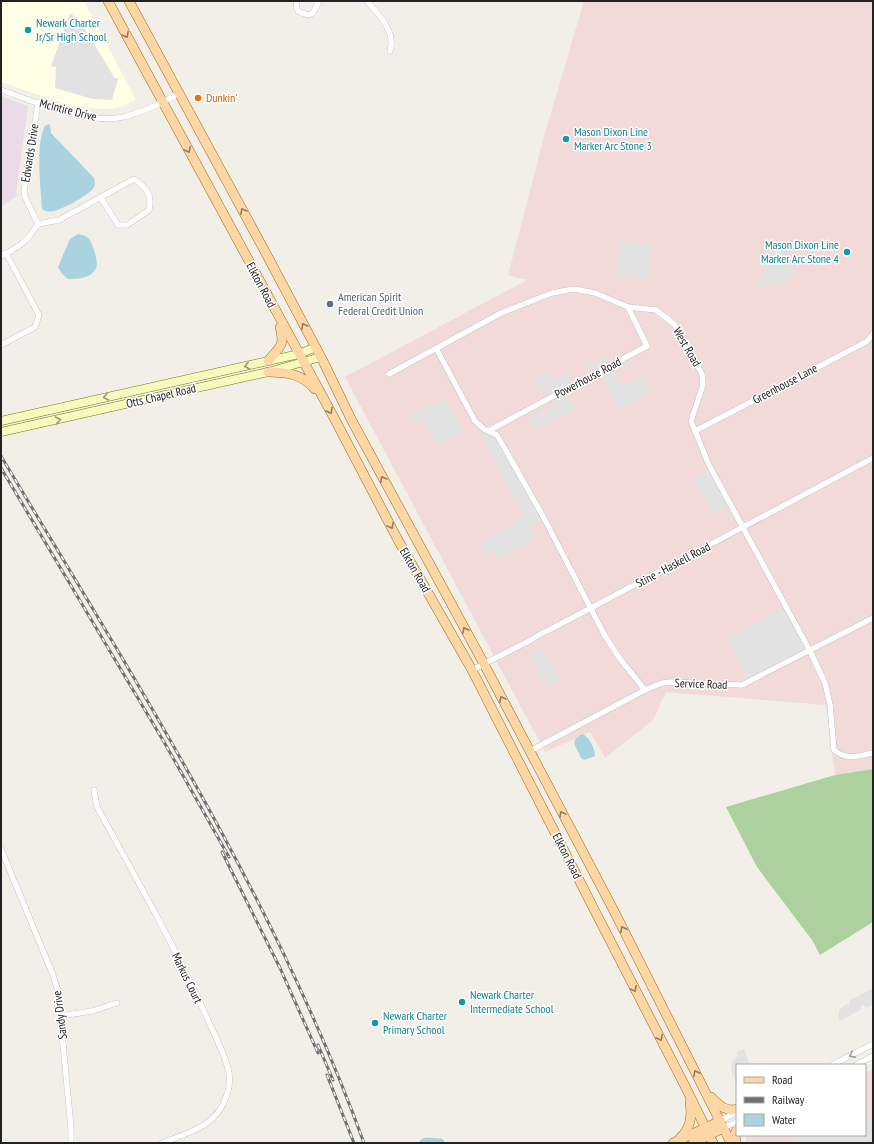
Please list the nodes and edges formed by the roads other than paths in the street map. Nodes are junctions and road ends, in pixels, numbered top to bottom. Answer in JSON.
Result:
{"nodes":[{"id":1,"x":108,"y":1,"type":"edge"},
{"id":2,"x":129,"y":1,"type":"edge"},
{"id":3,"x":296,"y":1,"type":"edge"},
{"id":4,"x":318,"y":1,"type":"edge"},
{"id":5,"x":376,"y":1,"type":"edge"},
{"id":6,"x":369,"y":3,"type":"edge"},
{"id":7,"x":390,"y":51,"type":"dead end"},
{"id":8,"x":1,"y":90,"type":"edge"},
{"id":9,"x":180,"y":93,"type":"junction"},
{"id":10,"x":163,"y":102,"type":"junction"},
{"id":11,"x":38,"y":103,"type":"junction"},
{"id":12,"x":101,"y":198,"type":"junction"},
{"id":13,"x":38,"y":224,"type":"junction"},
{"id":14,"x":3,"y":255,"type":"edge"},
{"id":15,"x":628,"y":307,"type":"junction"},
{"id":16,"x":278,"y":316,"type":"junction"},
{"id":17,"x":873,"y":334,"type":"edge"},
{"id":18,"x":1,"y":345,"type":"edge"},
{"id":19,"x":316,"y":347,"type":"junction"},
{"id":20,"x":436,"y":348,"type":"junction"},
{"id":21,"x":321,"y":357,"type":"junction"},
{"id":22,"x":301,"y":358,"type":"junction"},
{"id":23,"x":268,"y":361,"type":"junction"},
{"id":24,"x":268,"y":372,"type":"junction"},
{"id":25,"x":389,"y":374,"type":"dead end"},
{"id":26,"x":321,"y":395,"type":"junction"},
{"id":27,"x":1,"y":421,"type":"edge"},
{"id":28,"x":490,"y":430,"type":"junction"},
{"id":29,"x":695,"y":431,"type":"junction"},
{"id":30,"x":1,"y":432,"type":"edge"},
{"id":31,"x":873,"y":458,"type":"edge"},
{"id":32,"x":743,"y":527,"type":"junction"},
{"id":33,"x":591,"y":608,"type":"junction"},
{"id":34,"x":873,"y":618,"type":"edge"},
{"id":35,"x":810,"y":651,"type":"junction"},
{"id":36,"x":484,"y":664,"type":"junction"},
{"id":37,"x":472,"y":670,"type":"junction"},
{"id":38,"x":645,"y":690,"type":"junction"},
{"id":39,"x":530,"y":752,"type":"junction"},
{"id":40,"x":873,"y":753,"type":"edge"},
{"id":41,"x":94,"y":790,"type":"dead end"},
{"id":42,"x":1,"y":849,"type":"edge"},
{"id":43,"x":117,"y":1003,"type":"dead end"},
{"id":44,"x":61,"y":1016,"type":"junction"},
{"id":45,"x":873,"y":1044,"type":"edge"},
{"id":46,"x":873,"y":1056,"type":"edge"},
{"id":47,"x":834,"y":1064,"type":"edge"},
{"id":48,"x":858,"y":1064,"type":"edge"},
{"id":49,"x":704,"y":1090,"type":"junction"},
{"id":50,"x":689,"y":1095,"type":"junction"},
{"id":51,"x":736,"y":1109,"type":"edge"},
{"id":52,"x":736,"y":1113,"type":"edge"},
{"id":53,"x":736,"y":1122,"type":"edge"},
{"id":54,"x":721,"y":1124,"type":"junction"},
{"id":55,"x":736,"y":1132,"type":"edge"},
{"id":56,"x":709,"y":1135,"type":"edge"},
{"id":57,"x":676,"y":1142,"type":"edge"},
{"id":58,"x":71,"y":1143,"type":"edge"},
{"id":59,"x":162,"y":1143,"type":"edge"},
{"id":60,"x":693,"y":1143,"type":"edge"},
{"id":61,"x":731,"y":1143,"type":"edge"},
{"id":62,"x":736,"y":1143,"type":"edge"}],
"edges":[{"from":1,"to":10,"type":"main road","name":"Elkton Road","one_way":true},
{"from":2,"to":9,"type":"main road","name":"Elkton Road"},
{"from":3,"to":4,"type":"street"},
{"from":5,"to":6,"type":"street"},
{"from":6,"to":7,"type":"street"},
{"from":8,"to":11,"type":"street","name":"McIntire Drive"},
{"from":9,"to":10,"type":"street","name":"McIntire Drive"},
{"from":19,"to":9,"type":"main road","name":"Elkton Road","one_way":true},
{"from":10,"to":11,"type":"street","name":"McIntire Drive"},
{"from":10,"to":16,"type":"main road","name":"Elkton Road","one_way":true},
{"from":11,"to":13,"type":"street","name":"Edwards Drive"},
{"from":12,"to":12,"type":"street"},
{"from":12,"to":13,"type":"street"},
{"from":13,"to":14,"type":"street"},
{"from":14,"to":18,"type":"street"},
{"from":15,"to":20,"type":"street","name":"West Road"},
{"from":15,"to":28,"type":"street","name":"Powerhouse Road"},
{"from":15,"to":29,"type":"street","name":"West Road"},
{"from":16,"to":22,"type":"main road","name":"Elkton Road"},
{"from":16,"to":23,"type":"main road"},
{"from":17,"to":29,"type":"street","name":"Greenhouse Lane"},
{"from":19,"to":21,"type":"main road","name":"Elkton Road"},
{"from":19,"to":22,"type":"main road","name":"Otts Chapel Road"},
{"from":20,"to":25,"type":"street","name":"West Road"},
{"from":20,"to":28,"type":"street"},
{"from":21,"to":22,"type":"main road","name":"Otts Chapel Road"},
{"from":36,"to":21,"type":"main road","name":"Elkton Road","one_way":true},
{"from":22,"to":23,"type":"main road","name":"Otts Chapel Road"},
{"from":22,"to":24,"type":"main road","name":"Otts Chapel Road"},
{"from":22,"to":26,"type":"main road","name":"Elkton Road"},
{"from":23,"to":27,"type":"main road","name":"Otts Chapel Road","one_way":true},
{"from":24,"to":26,"type":"main road"},
{"from":30,"to":24,"type":"main road","name":"Otts Chapel Road","one_way":true},
{"from":26,"to":37,"type":"main road","name":"Elkton Road","one_way":true},
{"from":28,"to":33,"type":"street"},
{"from":29,"to":32,"type":"street","name":"West Road"},
{"from":31,"to":32,"type":"street","name":"Stine - Haskell Road"},
{"from":32,"to":33,"type":"street","name":"Stine - Haskell Road"},
{"from":32,"to":35,"type":"street","name":"West Road"},
{"from":33,"to":36,"type":"street","name":"Stine - Haskell Road"},
{"from":33,"to":38,"type":"street"},
{"from":34,"to":35,"type":"street","name":"Service Road"},
{"from":35,"to":38,"type":"street","name":"Service Road"},
{"from":35,"to":40,"type":"street","name":"West Road"},
{"from":36,"to":37,"type":"street","name":"Stine - Haskell Road"},
{"from":39,"to":36,"type":"main road","name":"Elkton Road","one_way":true},
{"from":37,"to":50,"type":"main road","name":"Elkton Road","one_way":true},
{"from":38,"to":39,"type":"street","name":"Service Road"},
{"from":49,"to":39,"type":"main road","name":"Elkton Road","one_way":true},
{"from":41,"to":59,"type":"street","name":"Markus Court"},
{"from":42,"to":44,"type":"street","name":"Sandy Drive"},
{"from":43,"to":44,"type":"street"},
{"from":44,"to":58,"type":"street","name":"Sandy Drive"},
{"from":45,"to":47,"type":"street","one_way":true},
{"from":46,"to":48,"type":"street"},
{"from":49,"to":51,"type":"main road"},
{"from":49,"to":54,"type":"main road","name":"Elkton Road"},
{"from":50,"to":56,"type":"main road","name":"Elkton Road"},
{"from":50,"to":57,"type":"main road"},
{"from":52,"to":54,"type":"street"},
{"from":53,"to":54,"type":"street"},
{"from":54,"to":56,"type":"main road"},
{"from":54,"to":61,"type":"main road","name":"Elkton Road"},
{"from":55,"to":62,"type":"main road"},
{"from":56,"to":57,"type":"main road"},
{"from":56,"to":60,"type":"main road"}]}
